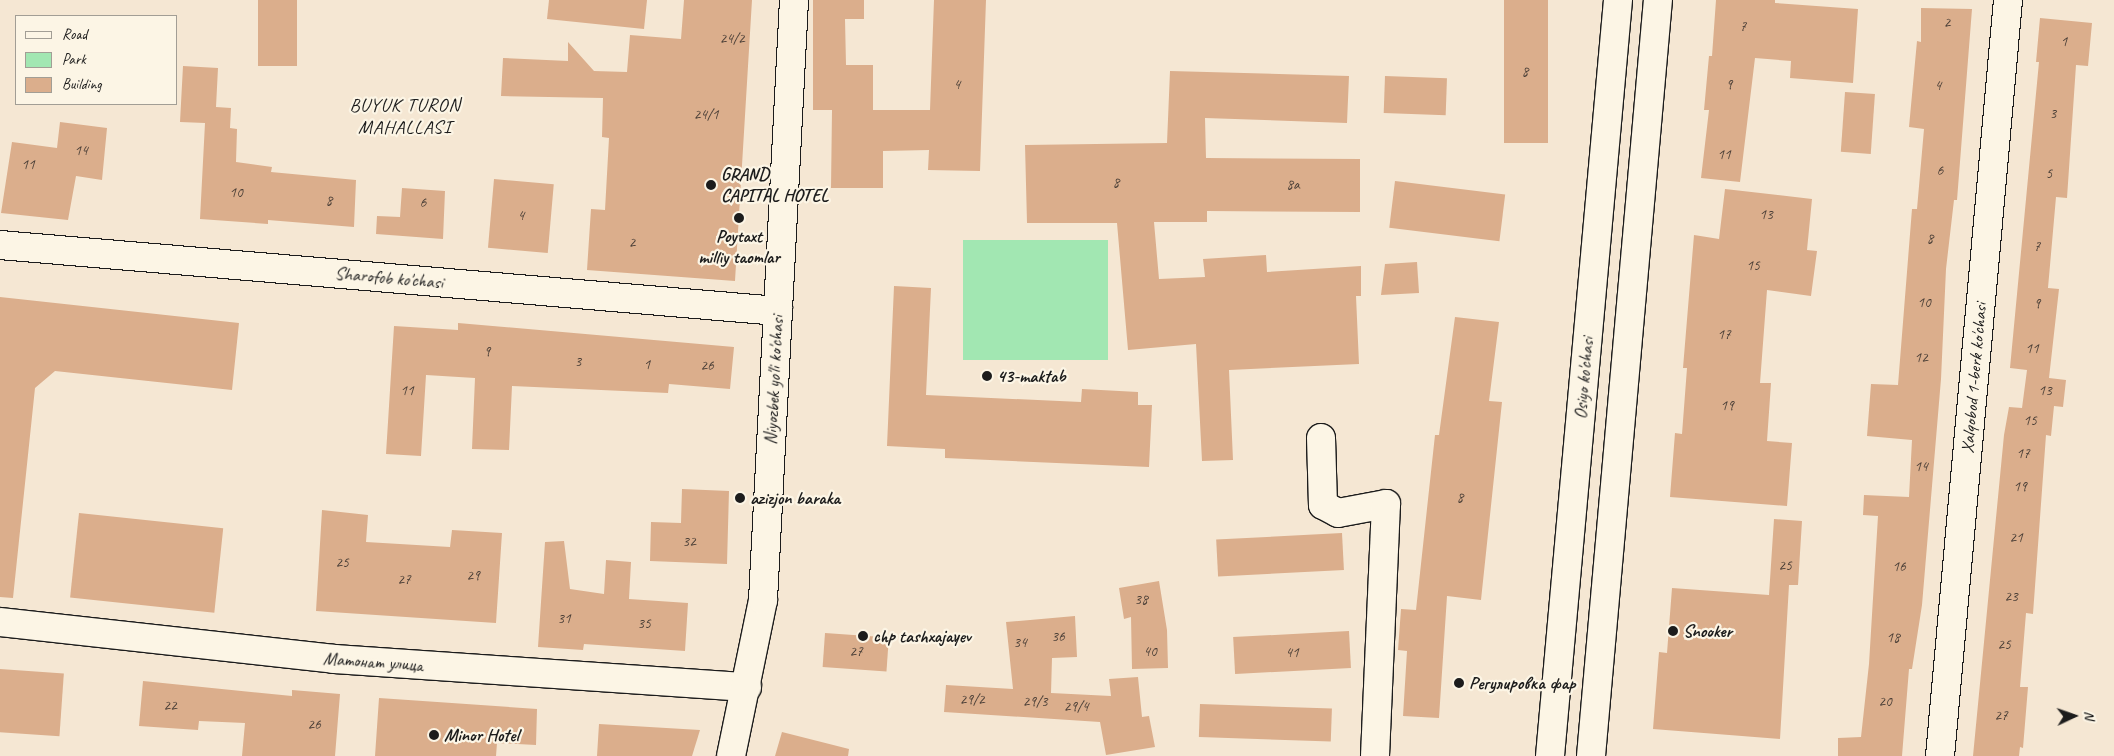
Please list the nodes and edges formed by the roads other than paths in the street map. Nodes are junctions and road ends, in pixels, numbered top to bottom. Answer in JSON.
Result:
{"nodes":[{"id":1,"x":794,"y":0,"type":"edge"},
{"id":2,"x":1618,"y":0,"type":"edge"},
{"id":3,"x":1658,"y":0,"type":"edge"},
{"id":4,"x":2008,"y":0,"type":"edge"},
{"id":5,"x":0,"y":245,"type":"edge"},
{"id":6,"x":778,"y":311,"type":"junction"},
{"id":7,"x":1321,"y":438,"type":"dead end"},
{"id":8,"x":0,"y":622,"type":"edge"},
{"id":9,"x":747,"y":687,"type":"junction"},
{"id":10,"x":731,"y":756,"type":"edge"},
{"id":11,"x":1374,"y":756,"type":"edge"},
{"id":12,"x":1550,"y":756,"type":"edge"},
{"id":13,"x":1591,"y":756,"type":"edge"},
{"id":14,"x":1940,"y":756,"type":"edge"}],
"edges":[{"from":1,"to":6,"type":"street","name":"Niyozbek yo'li ko'chasi"},
{"from":2,"to":12,"type":"street","name":"Osiyo ko'chasi"},
{"from":3,"to":13,"type":"street"},
{"from":4,"to":14,"type":"street","name":"Xalqobod 1-berk ko'chasi"},
{"from":5,"to":6,"type":"street","name":"Sharofob ko'chasi"},
{"from":6,"to":9,"type":"street","name":"Niyozbek yo'li ko'chasi"},
{"from":7,"to":11,"type":"street"},
{"from":8,"to":9,"type":"street","name":"Матонат улица"},
{"from":9,"to":10,"type":"street","name":"Niyozbek yo'li ko'chasi"}]}
